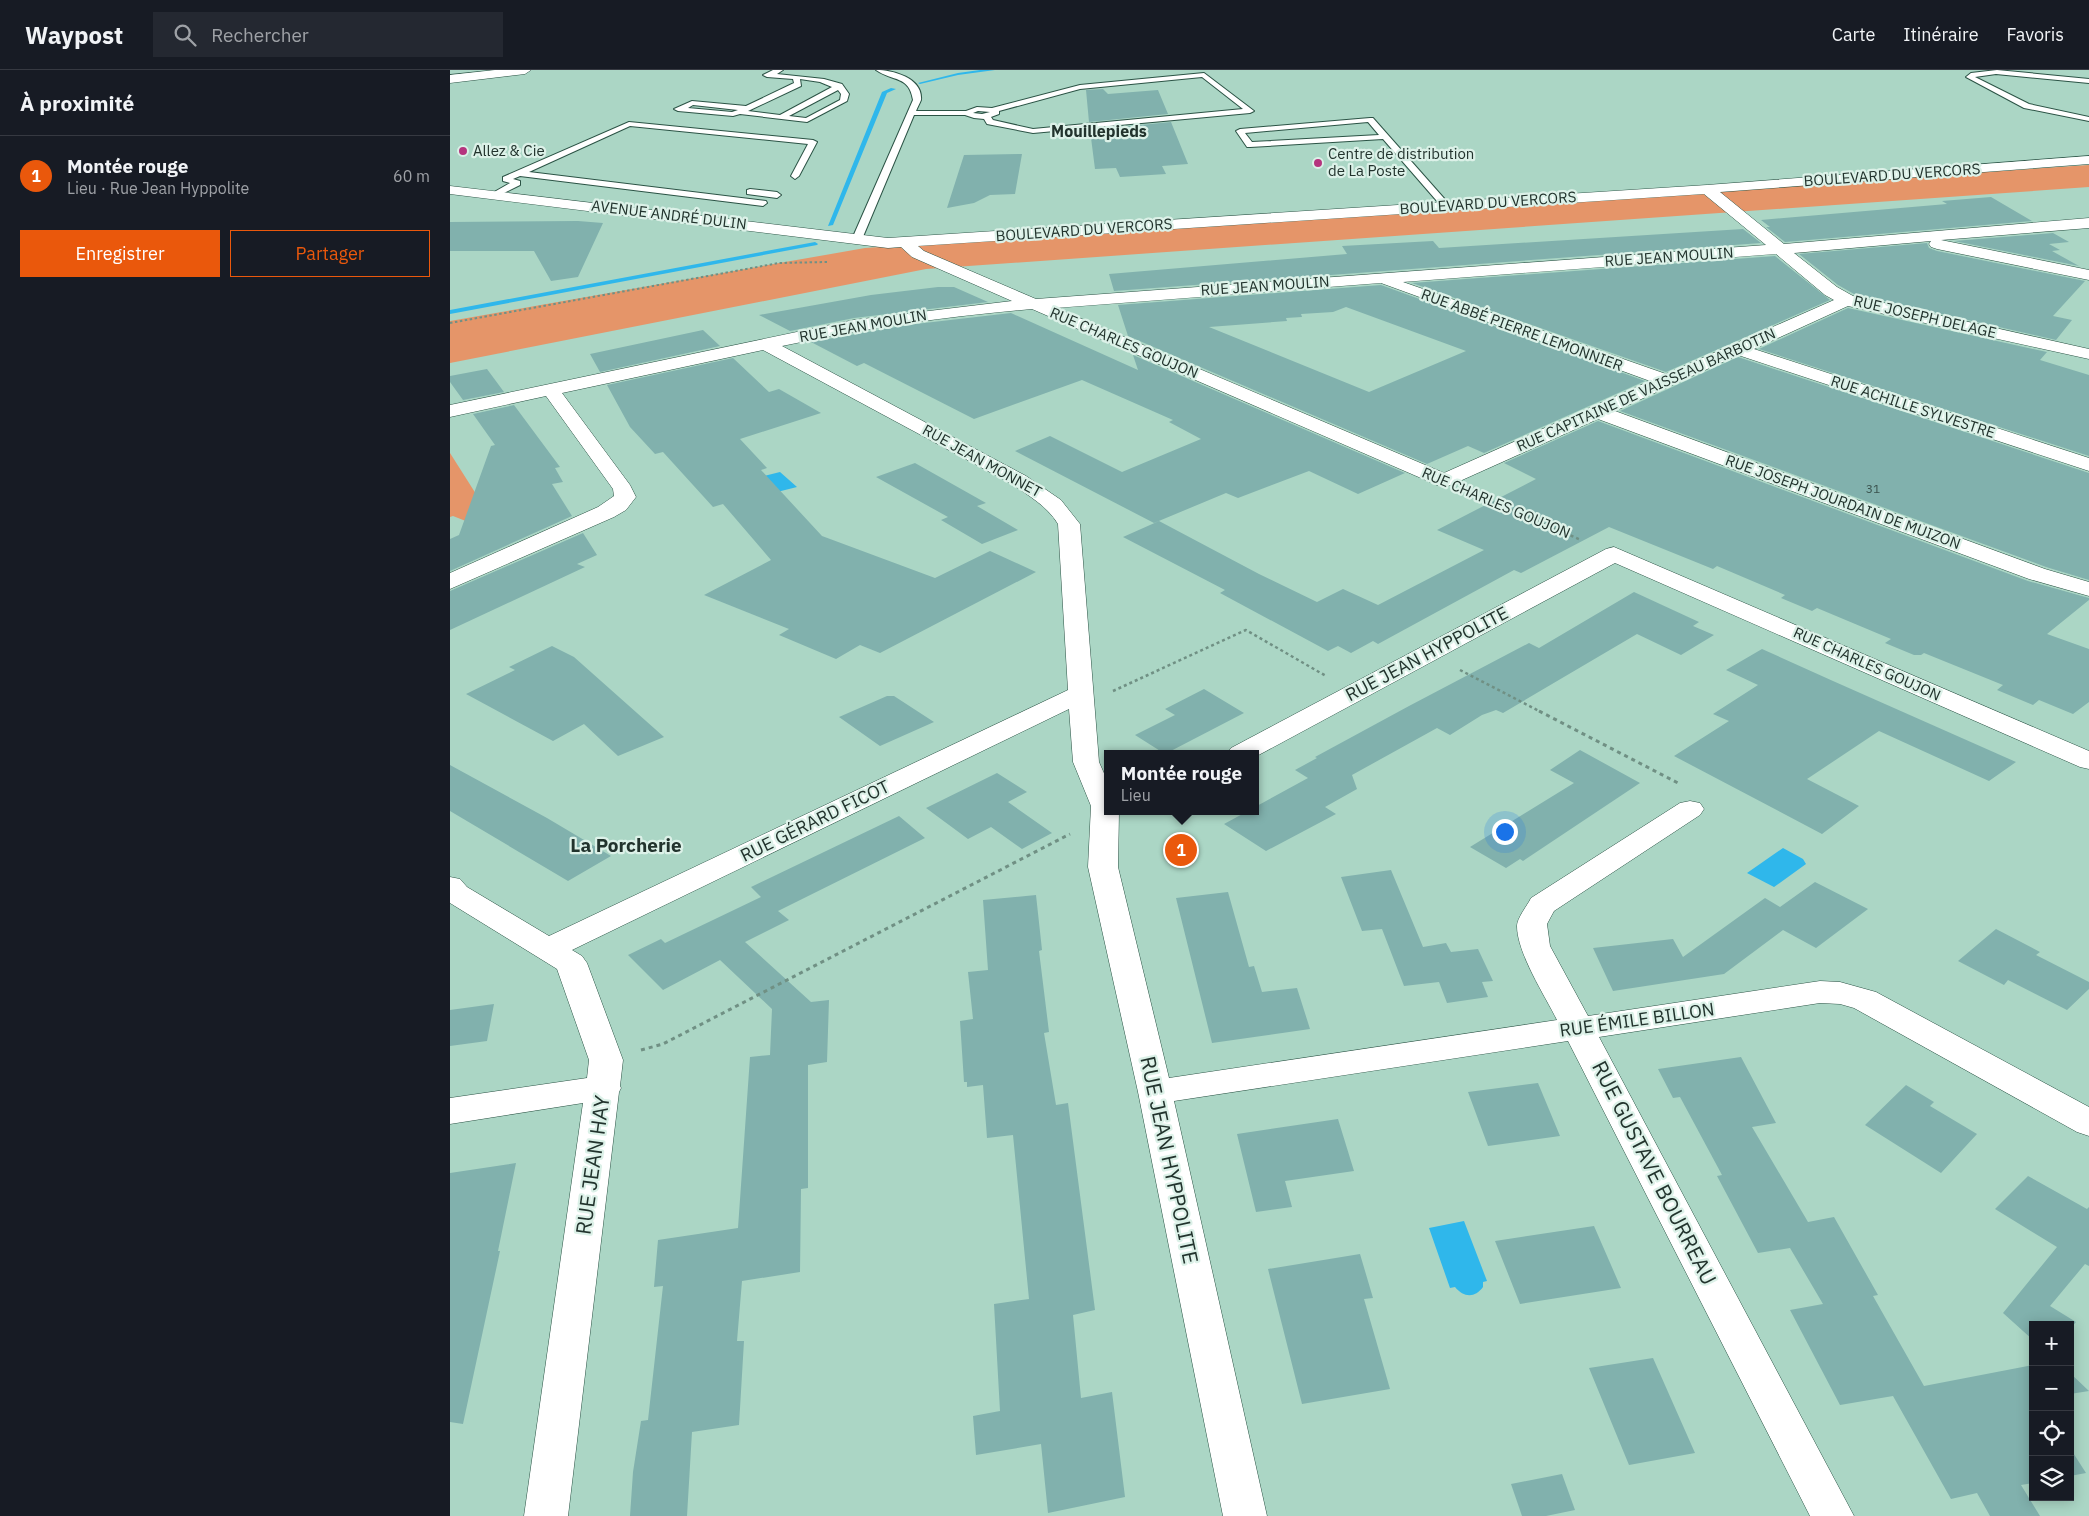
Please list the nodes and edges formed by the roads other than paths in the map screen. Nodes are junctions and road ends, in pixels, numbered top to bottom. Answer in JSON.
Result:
{"nodes":[{"id":1,"x":525,"y":70,"type":"edge"},
{"id":2,"x":779,"y":70,"type":"edge"},
{"id":3,"x":880,"y":70,"type":"edge"},
{"id":4,"x":450,"y":78,"type":"edge"},
{"id":5,"x":796,"y":78,"type":"junction"},
{"id":6,"x":825,"y":81,"type":"junction"},
{"id":7,"x":2089,"y":81,"type":"edge"},
{"id":8,"x":839,"y":86,"type":"junction"},
{"id":9,"x":809,"y":89,"type":"dead end"},
{"id":10,"x":775,"y":106,"type":"dead end"},
{"id":11,"x":746,"y":108,"type":"junction"},
{"id":12,"x":992,"y":110,"type":"junction"},
{"id":13,"x":738,"y":112,"type":"junction"},
{"id":14,"x":968,"y":113,"type":"junction"},
{"id":15,"x":759,"y":114,"type":"junction"},
{"id":16,"x":912,"y":114,"type":"junction"},
{"id":17,"x":986,"y":116,"type":"junction"},
{"id":18,"x":781,"y":117,"type":"junction"},
{"id":19,"x":2089,"y":119,"type":"edge"},
{"id":20,"x":1302,"y":126,"type":"junction"},
{"id":21,"x":1385,"y":137,"type":"junction"},
{"id":22,"x":1314,"y":141,"type":"junction"},
{"id":23,"x":2089,"y":160,"type":"edge"},
{"id":24,"x":534,"y":166,"type":"junction"},
{"id":25,"x":518,"y":173,"type":"junction"},
{"id":26,"x":795,"y":176,"type":"dead end"},
{"id":27,"x":729,"y":189,"type":"dead end"},
{"id":28,"x":1707,"y":189,"type":"junction"},
{"id":29,"x":738,"y":190,"type":"dead end"},
{"id":30,"x":453,"y":192,"type":"edge"},
{"id":31,"x":493,"y":195,"type":"junction"},
{"id":32,"x":777,"y":195,"type":"dead end"},
{"id":33,"x":763,"y":203,"type":"dead end"},
{"id":34,"x":1446,"y":206,"type":"junction"},
{"id":35,"x":2089,"y":223,"type":"edge"},
{"id":36,"x":1914,"y":238,"type":"junction"},
{"id":37,"x":857,"y":239,"type":"junction"},
{"id":38,"x":896,"y":242,"type":"junction"},
{"id":39,"x":1779,"y":249,"type":"junction"},
{"id":40,"x":2089,"y":275,"type":"edge"},
{"id":41,"x":1378,"y":278,"type":"junction"},
{"id":42,"x":1848,"y":300,"type":"junction"},
{"id":43,"x":1034,"y":304,"type":"junction"},
{"id":44,"x":766,"y":344,"type":"junction"},
{"id":45,"x":1737,"y":349,"type":"junction"},
{"id":46,"x":2089,"y":354,"type":"edge"},
{"id":47,"x":1667,"y":381,"type":"junction"},
{"id":48,"x":550,"y":390,"type":"junction"},
{"id":49,"x":450,"y":411,"type":"edge"},
{"id":50,"x":1598,"y":412,"type":"junction"},
{"id":51,"x":2089,"y":465,"type":"edge"},
{"id":52,"x":1444,"y":481,"type":"joint"},
{"id":53,"x":1614,"y":554,"type":"joint"},
{"id":54,"x":450,"y":582,"type":"edge"},
{"id":55,"x":2089,"y":589,"type":"edge"},
{"id":56,"x":1081,"y":694,"type":"junction"},
{"id":57,"x":1247,"y":750,"type":"edge"},
{"id":58,"x":2089,"y":761,"type":"edge"},
{"id":59,"x":1104,"y":801,"type":"edge"},
{"id":60,"x":1690,"y":809,"type":"road end"},
{"id":61,"x":1106,"y":815,"type":"edge"},
{"id":62,"x":450,"y":886,"type":"edge"},
{"id":63,"x":549,"y":948,"type":"junction"},
{"id":64,"x":1578,"y":1028,"type":"junction"},
{"id":65,"x":605,"y":1074,"type":"junction"},
{"id":66,"x":1155,"y":1092,"type":"junction"},
{"id":67,"x":450,"y":1111,"type":"edge"},
{"id":68,"x":2089,"y":1123,"type":"edge"},
{"id":69,"x":546,"y":1516,"type":"edge"},
{"id":70,"x":1245,"y":1516,"type":"edge"},
{"id":71,"x":1832,"y":1516,"type":"edge"}],
"edges":[{"from":1,"to":4,"type":"street"},
{"from":2,"to":5,"type":"lane"},
{"from":3,"to":16,"type":"lane"},
{"from":5,"to":6,"type":"lane"},
{"from":5,"to":11,"type":"lane"},
{"from":6,"to":8,"type":"lane"},
{"from":6,"to":9,"type":"lane"},
{"from":7,"to":19,"type":"lane"},
{"from":8,"to":18,"type":"lane"},
{"from":8,"to":18,"type":"lane"},
{"from":10,"to":15,"type":"lane"},
{"from":11,"to":13,"type":"lane"},
{"from":11,"to":13,"type":"lane"},
{"from":12,"to":14,"type":"lane"},
{"from":12,"to":17,"type":"lane"},
{"from":12,"to":17,"type":"lane"},
{"from":13,"to":15,"type":"lane"},
{"from":14,"to":16,"type":"lane"},
{"from":14,"to":17,"type":"lane"},
{"from":15,"to":18,"type":"lane"},
{"from":16,"to":37,"type":"lane"},
{"from":20,"to":21,"type":"lane"},
{"from":20,"to":22,"type":"lane"},
{"from":20,"to":22,"type":"lane"},
{"from":21,"to":22,"type":"lane"},
{"from":21,"to":34,"type":"lane"},
{"from":23,"to":28,"type":"street","name":"BOULEVARD DU VERCORS"},
{"from":24,"to":25,"type":"lane"},
{"from":24,"to":26,"type":"lane"},
{"from":24,"to":27,"type":"lane"},
{"from":25,"to":31,"type":"lane"},
{"from":25,"to":33,"type":"lane"},
{"from":28,"to":34,"type":"street","name":"BOULEVARD DU VERCORS"},
{"from":28,"to":39,"type":"street","name":"RUE JOSEPH DELAGE"},
{"from":29,"to":32,"type":"lane"},
{"from":30,"to":31,"type":"street","name":"AVENUE ANDRÉ DULIN"},
{"from":31,"to":37,"type":"street","name":"AVENUE ANDRÉ DULIN"},
{"from":34,"to":38,"type":"street","name":"BOULEVARD DU VERCORS"},
{"from":35,"to":36,"type":"street","name":"RUE JEAN MOULIN"},
{"from":36,"to":39,"type":"street","name":"RUE JEAN MOULIN"},
{"from":36,"to":40,"type":"street"},
{"from":37,"to":38,"type":"street","name":"AVENUE ANDRÉ DULIN"},
{"from":38,"to":43,"type":"street","name":"RUE CHARLES GOUJON"},
{"from":39,"to":41,"type":"street","name":"RUE JEAN MOULIN"},
{"from":39,"to":42,"type":"street","name":"RUE JOSEPH DELAGE"},
{"from":41,"to":43,"type":"street","name":"RUE JEAN MOULIN"},
{"from":41,"to":47,"type":"street","name":"RUE ABBÉ PIERRE LEMONNIER"},
{"from":42,"to":45,"type":"street","name":"RUE CAPITAINE DE VAISSEAU BARBOTIN"},
{"from":42,"to":46,"type":"street","name":"RUE JOSEPH DELAGE"},
{"from":43,"to":44,"type":"street","name":"RUE JEAN MOULIN"},
{"from":43,"to":52,"type":"street","name":"RUE CHARLES GOUJON"},
{"from":44,"to":48,"type":"street","name":"RUE JEAN MOULIN"},
{"from":44,"to":56,"type":"street","name":"RUE JEAN MONNET"},
{"from":45,"to":47,"type":"street","name":"RUE CAPITAINE DE VAISSEAU BARBOTIN"},
{"from":45,"to":51,"type":"street","name":"RUE ACHILLE SYLVESTRE"},
{"from":47,"to":50,"type":"street","name":"RUE CAPITAINE DE VAISSEAU BARBOTIN"},
{"from":48,"to":49,"type":"street","name":"RUE JEAN MOULIN"},
{"from":48,"to":54,"type":"street"},
{"from":50,"to":52,"type":"street","name":"RUE CAPITAINE DE VAISSEAU BARBOTIN"},
{"from":50,"to":55,"type":"street","name":"RUE JOSEPH JOURDAIN DE MUIZON"},
{"from":53,"to":57,"type":"street","name":"RUE JEAN HYPPOLITE"},
{"from":53,"to":58,"type":"street","name":"RUE CHARLES GOUJON"},
{"from":56,"to":59,"type":"street","name":"RUE JEAN MONNET"},
{"from":56,"to":63,"type":"street","name":"RUE GÉRARD FICOT"},
{"from":60,"to":64,"type":"street","name":"RUE GUSTAVE BOURREAU"},
{"from":61,"to":66,"type":"street","name":"RUE JEAN HYPPOLITE"},
{"from":62,"to":63,"type":"street","name":"RUE JEAN HAY"},
{"from":63,"to":65,"type":"street","name":"RUE JEAN HAY"},
{"from":64,"to":66,"type":"street","name":"RUE ÉMILE BILLON"},
{"from":64,"to":68,"type":"street","name":"RUE ÉMILE BILLON"},
{"from":64,"to":71,"type":"street","name":"RUE GUSTAVE BOURREAU"},
{"from":65,"to":67,"type":"street"},
{"from":65,"to":69,"type":"street","name":"RUE JEAN HAY"},
{"from":66,"to":70,"type":"street","name":"RUE JEAN HYPPOLITE"}]}
